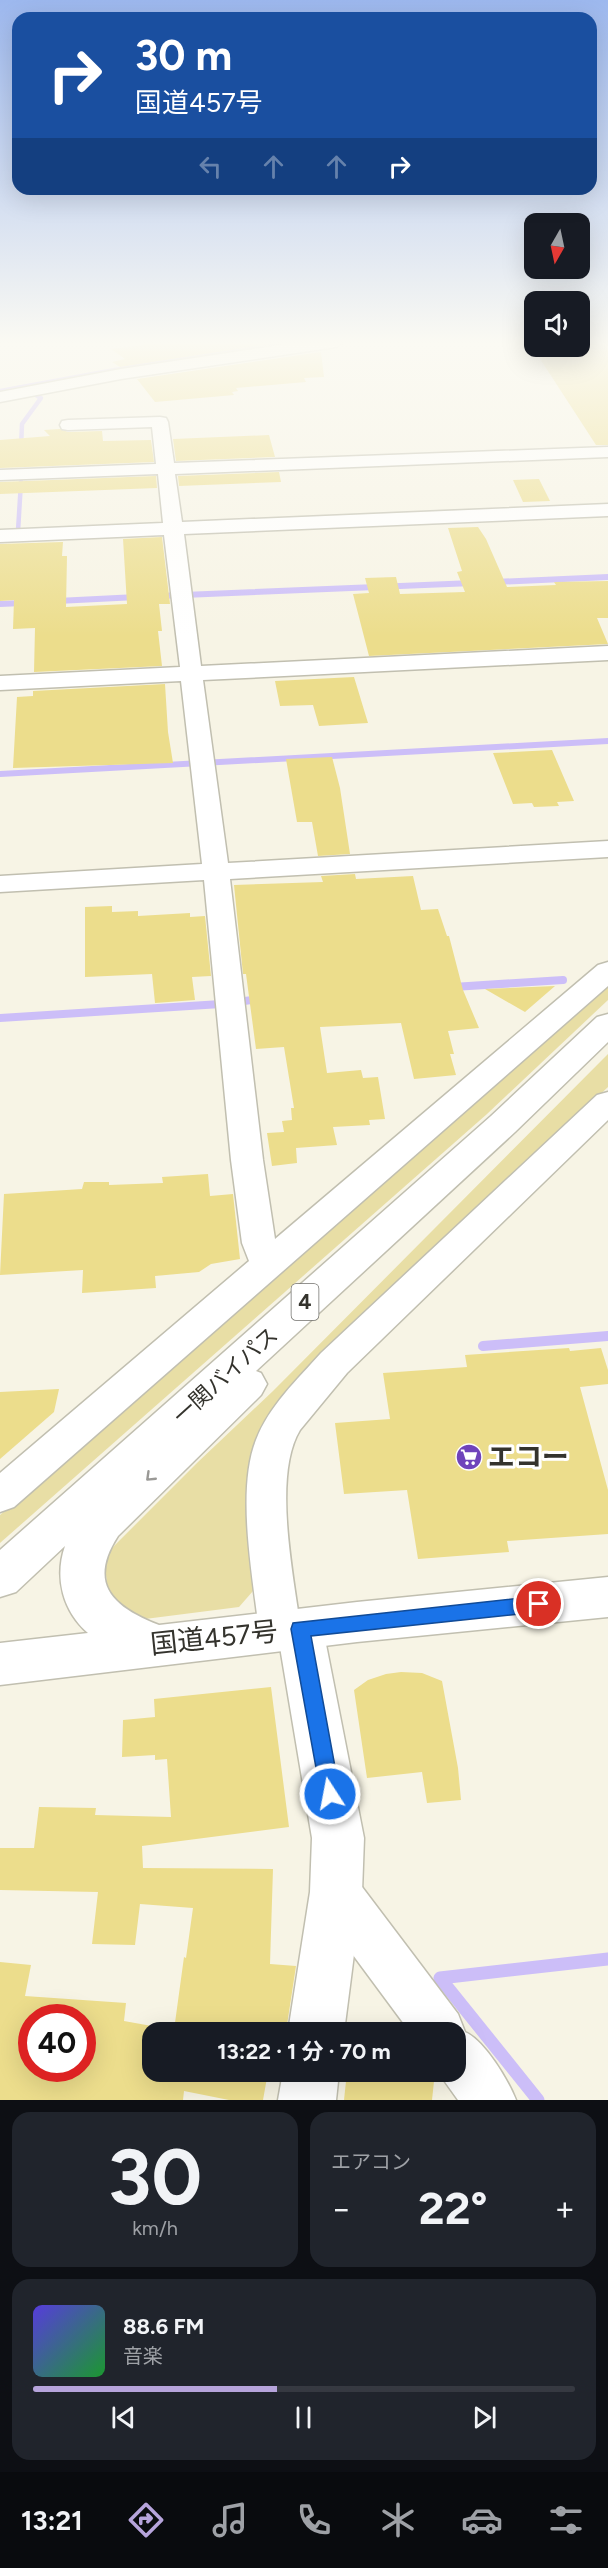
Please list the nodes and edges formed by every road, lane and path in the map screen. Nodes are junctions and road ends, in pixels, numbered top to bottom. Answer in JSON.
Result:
{"nodes":[{"id":1,"x":162,"y":440,"type":"edge"},
{"id":2,"x":608,"y":452,"type":"edge"},
{"id":3,"x":166,"y":468,"type":"junction"},
{"id":4,"x":0,"y":475,"type":"edge"},
{"id":5,"x":608,"y":510,"type":"edge"},
{"id":6,"x":174,"y":528,"type":"junction"},
{"id":7,"x":0,"y":536,"type":"edge"},
{"id":8,"x":608,"y":653,"type":"edge"},
{"id":9,"x":191,"y":673,"type":"junction"},
{"id":10,"x":0,"y":683,"type":"edge"},
{"id":11,"x":608,"y":849,"type":"edge"},
{"id":12,"x":216,"y":871,"type":"junction"},
{"id":13,"x":0,"y":884,"type":"edge"},
{"id":14,"x":608,"y":971,"type":"edge"},
{"id":15,"x":608,"y":1024,"type":"edge"},
{"id":16,"x":600,"y":1120,"type":"edge"},
{"id":17,"x":503,"y":1124,"type":"junction"},
{"id":18,"x":268,"y":1264,"type":"junction"},
{"id":19,"x":0,"y":1496,"type":"edge"},
{"id":20,"x":0,"y":1578,"type":"edge"},
{"id":21,"x":608,"y":1597,"type":"edge"},
{"id":22,"x":290,"y":1630,"type":"junction"},
{"id":23,"x":156,"y":1644,"type":"junction"},
{"id":24,"x":0,"y":1664,"type":"edge"},
{"id":25,"x":336,"y":1892,"type":"junction"},
{"id":26,"x":317,"y":2022,"type":"edge"},
{"id":27,"x":433,"y":2022,"type":"edge"},
{"id":28,"x":466,"y":2068,"type":"edge"},
{"id":29,"x":310,"y":2082,"type":"edge"},
{"id":30,"x":307,"y":2100,"type":"edge"},
{"id":31,"x":490,"y":2100,"type":"edge"}],
"edges":[{"from":1,"to":3,"type":"street"},
{"from":2,"to":3,"type":"street"},
{"from":3,"to":4,"type":"street"},
{"from":3,"to":6,"type":"street"},
{"from":5,"to":6,"type":"street"},
{"from":6,"to":7,"type":"street"},
{"from":6,"to":9,"type":"street"},
{"from":8,"to":9,"type":"street"},
{"from":9,"to":10,"type":"street"},
{"from":9,"to":12,"type":"street"},
{"from":11,"to":12,"type":"street"},
{"from":12,"to":13,"type":"street"},
{"from":12,"to":18,"type":"street"},
{"from":14,"to":18,"type":"street"},
{"from":15,"to":17,"type":"main road","name":"一関バイパス","number":"4"},
{"from":16,"to":22,"type":"street"},
{"from":17,"to":20,"type":"main road","name":"一関バイパス","number":"4"},
{"from":17,"to":23,"type":"main road","one_way":true},
{"from":18,"to":19,"type":"street"},
{"from":21,"to":22,"type":"main road","name":"国道457号"},
{"from":22,"to":23,"type":"main road","name":"国道457号"},
{"from":22,"to":25,"type":"main road"},
{"from":23,"to":24,"type":"main road","name":"国道457号"},
{"from":25,"to":26,"type":"main road"},
{"from":25,"to":27,"type":"street"},
{"from":28,"to":31,"type":"street"},
{"from":29,"to":30,"type":"main road"}]}
